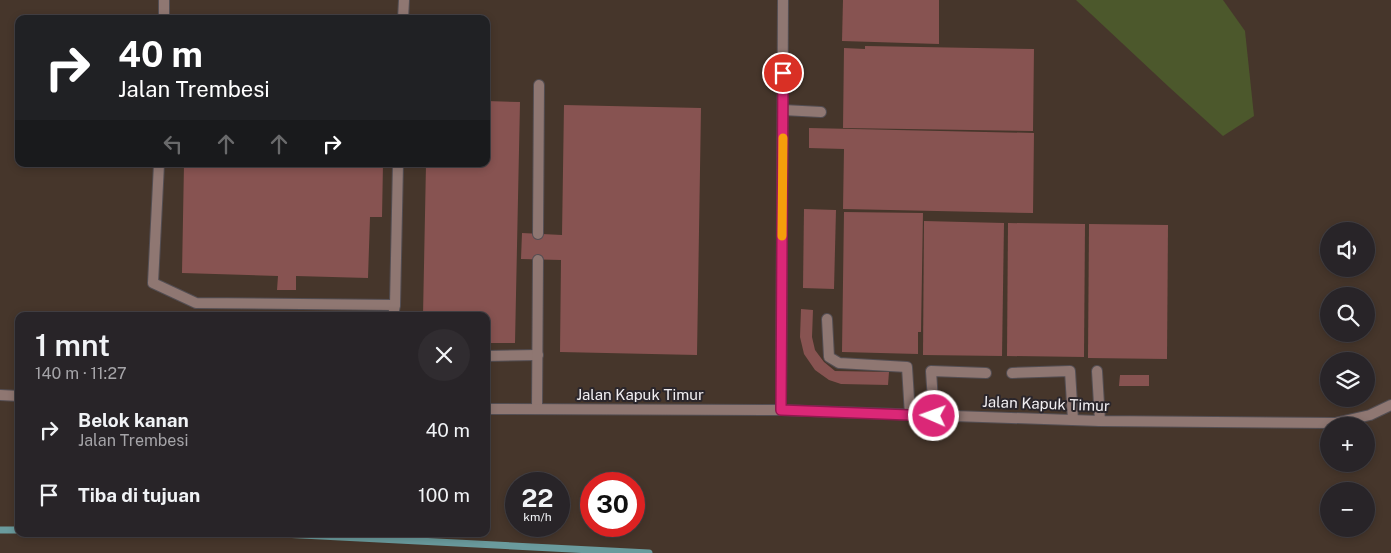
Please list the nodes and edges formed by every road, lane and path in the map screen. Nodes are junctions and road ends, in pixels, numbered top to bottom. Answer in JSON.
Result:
{"nodes":[{"id":1,"x":164,"y":0,"type":"edge"},
{"id":2,"x":404,"y":0,"type":"edge"},
{"id":3,"x":783,"y":0,"type":"edge"},
{"id":4,"x":164,"y":15,"type":"edge"},
{"id":5,"x":403,"y":15,"type":"edge"},
{"id":6,"x":539,"y":85,"type":"dead end"},
{"id":7,"x":783,"y":110,"type":"junction"},
{"id":8,"x":821,"y":112,"type":"dead end"},
{"id":9,"x":159,"y":167,"type":"edge"},
{"id":10,"x":398,"y":167,"type":"edge"},
{"id":11,"x":538,"y":234,"type":"dead end"},
{"id":12,"x":538,"y":260,"type":"dead end"},
{"id":13,"x":395,"y":305,"type":"junction"},
{"id":14,"x":394,"y":312,"type":"edge"},
{"id":15,"x":827,"y":319,"type":"dead end"},
{"id":16,"x":490,"y":356,"type":"edge"},
{"id":17,"x":538,"y":356,"type":"junction"},
{"id":18,"x":1097,"y":371,"type":"dead end"},
{"id":19,"x":986,"y":373,"type":"dead end"},
{"id":20,"x":1012,"y":373,"type":"dead end"},
{"id":21,"x":0,"y":395,"type":"edge"},
{"id":22,"x":15,"y":396,"type":"edge"},
{"id":23,"x":1391,"y":405,"type":"edge"},
{"id":24,"x":490,"y":409,"type":"edge"},
{"id":25,"x":537,"y":409,"type":"junction"},
{"id":26,"x":781,"y":410,"type":"junction"},
{"id":27,"x":910,"y":414,"type":"junction"},
{"id":28,"x":934,"y":416,"type":"junction"},
{"id":29,"x":1073,"y":420,"type":"junction"},
{"id":30,"x":1100,"y":421,"type":"junction"}],
"edges":[{"from":1,"to":4,"type":"street"},
{"from":2,"to":5,"type":"street"},
{"from":3,"to":7,"type":"street"},
{"from":6,"to":11,"type":"street"},
{"from":7,"to":8,"type":"street"},
{"from":7,"to":26,"type":"street"},
{"from":9,"to":13,"type":"street"},
{"from":10,"to":13,"type":"street"},
{"from":12,"to":17,"type":"street"},
{"from":13,"to":14,"type":"street"},
{"from":15,"to":27,"type":"street"},
{"from":16,"to":17,"type":"street"},
{"from":17,"to":25,"type":"street"},
{"from":18,"to":30,"type":"street"},
{"from":19,"to":28,"type":"street"},
{"from":20,"to":29,"type":"street"},
{"from":21,"to":22,"type":"street"},
{"from":23,"to":30,"type":"street","name":"Jalan Kapuk Timur"},
{"from":24,"to":25,"type":"street","name":"Jalan Kapuk Timur"},
{"from":25,"to":26,"type":"street","name":"Jalan Kapuk Timur"},
{"from":26,"to":27,"type":"street","name":"Jalan Kapuk Timur"},
{"from":27,"to":28,"type":"street","name":"Jalan Kapuk Timur"},
{"from":28,"to":29,"type":"street","name":"Jalan Kapuk Timur"},
{"from":29,"to":30,"type":"street","name":"Jalan Kapuk Timur"}]}
